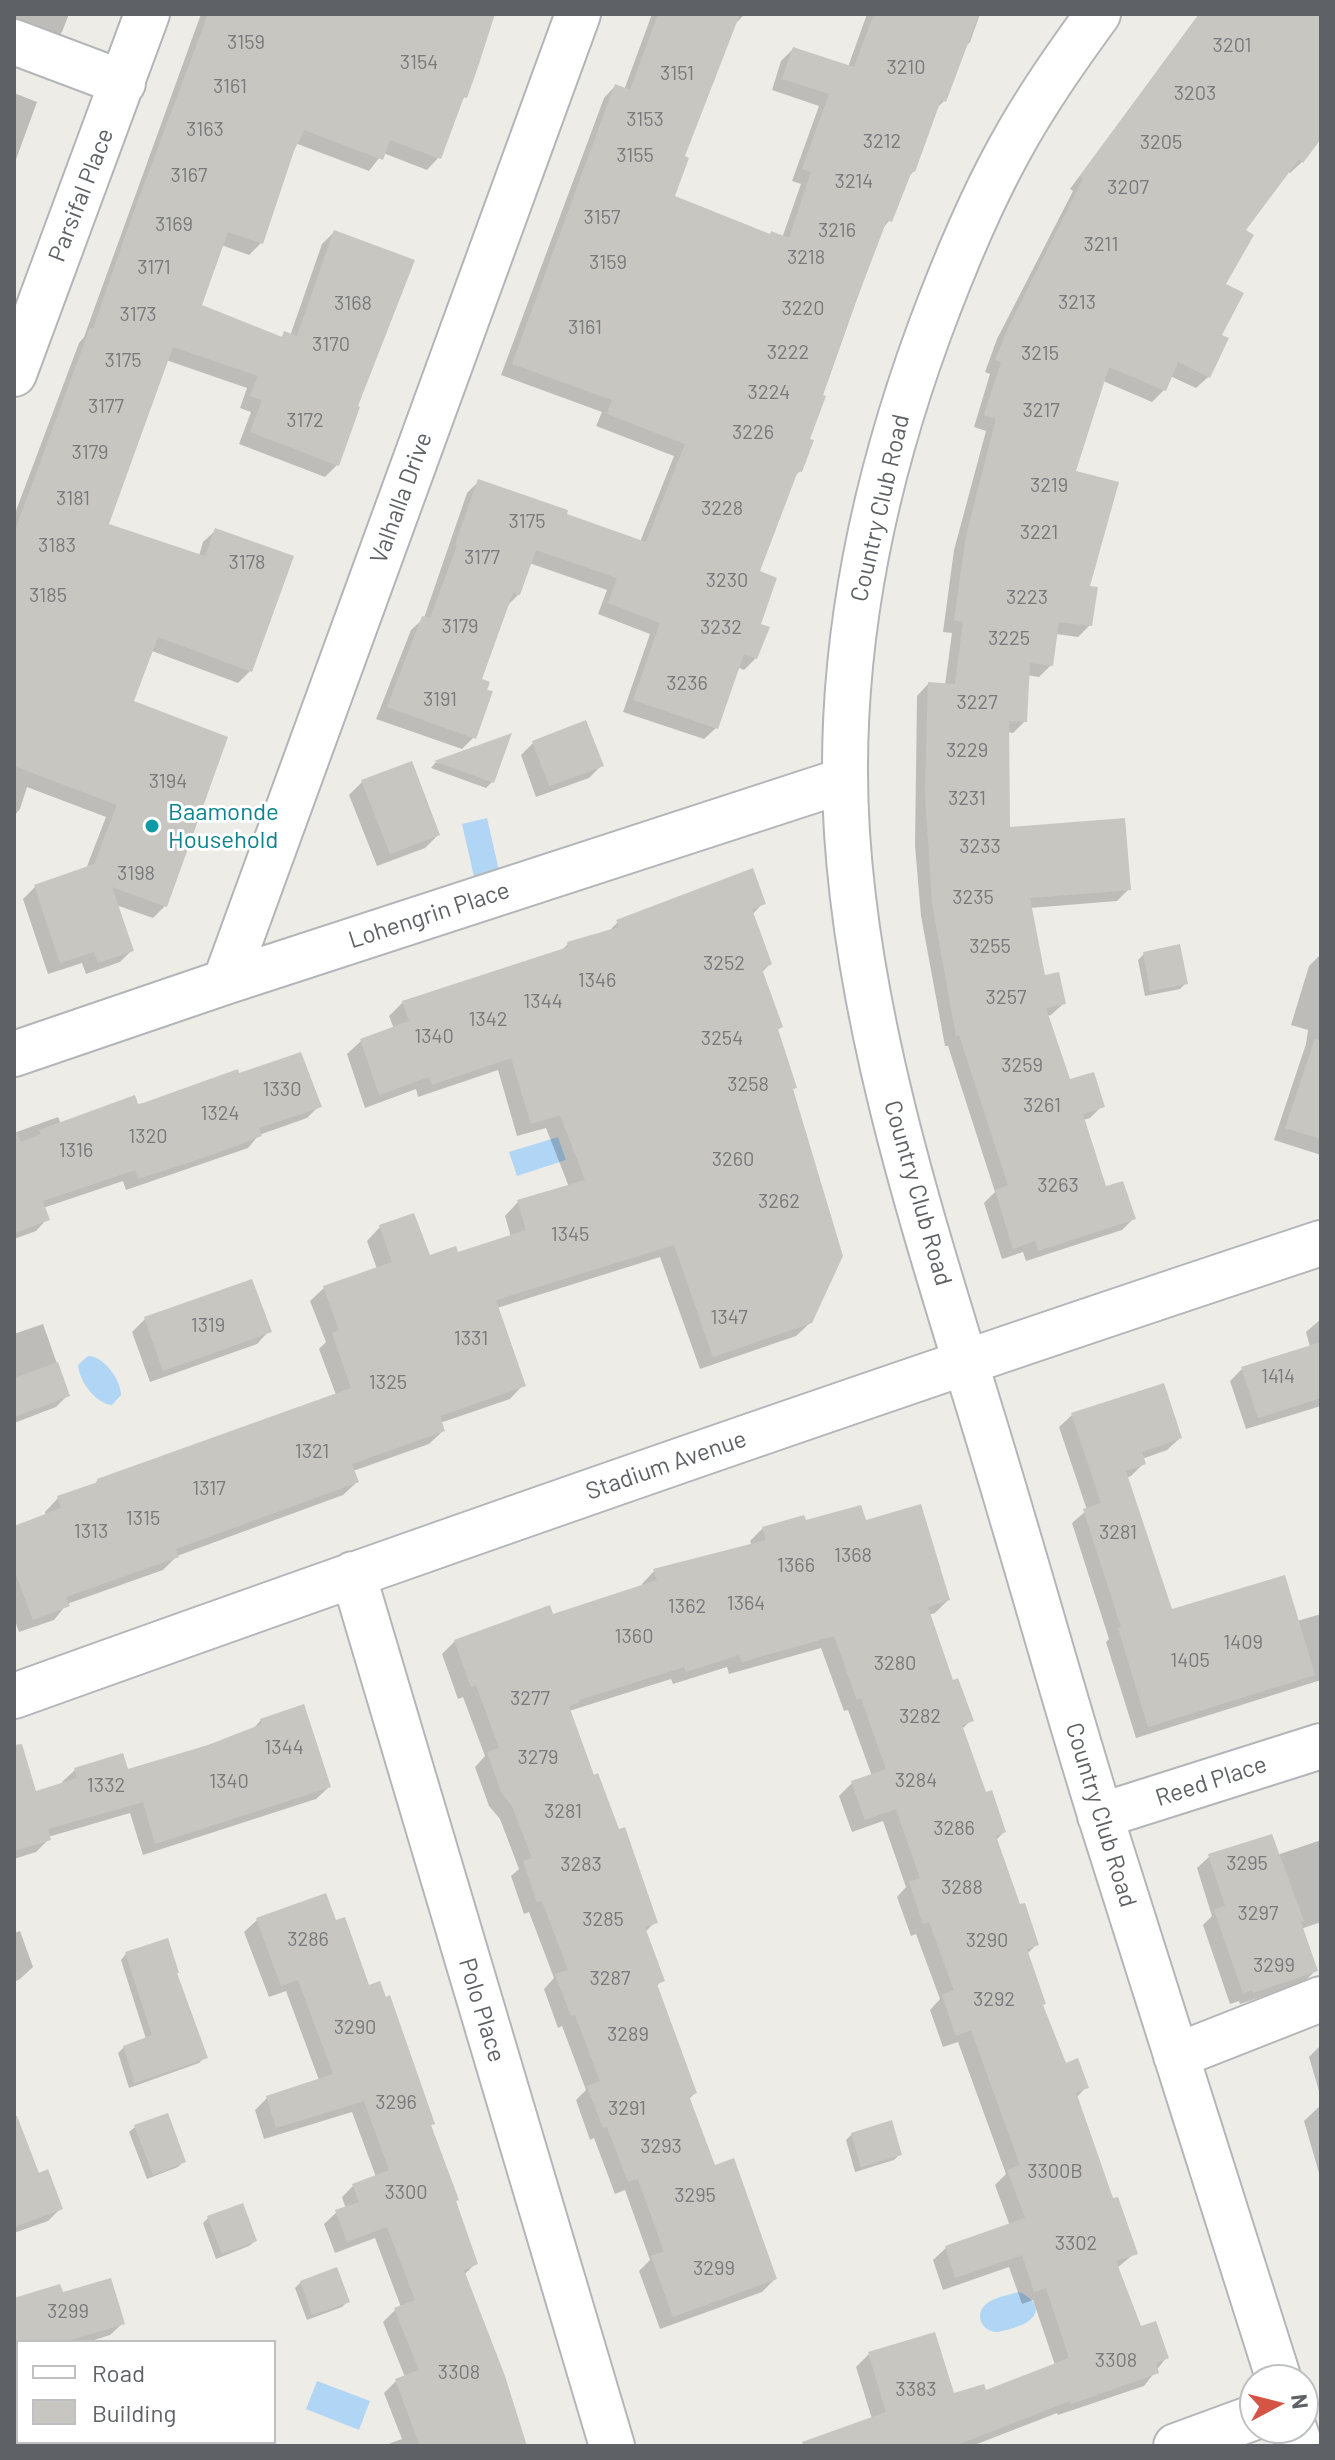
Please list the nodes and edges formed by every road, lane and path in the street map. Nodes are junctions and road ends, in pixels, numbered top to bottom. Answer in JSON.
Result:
{"nodes":[{"id":1,"x":147,"y":14,"type":"edge"},
{"id":2,"x":578,"y":14,"type":"edge"},
{"id":3,"x":1098,"y":14,"type":"edge"},
{"id":4,"x":14,"y":42,"type":"edge"},
{"id":5,"x":123,"y":83,"type":"junction"},
{"id":6,"x":14,"y":374,"type":"edge"},
{"id":7,"x":845,"y":780,"type":"junction"},
{"id":8,"x":225,"y":982,"type":"junction"},
{"id":9,"x":14,"y":1054,"type":"edge"},
{"id":10,"x":1321,"y":1243,"type":"edge"},
{"id":11,"x":966,"y":1360,"type":"junction"},
{"id":12,"x":353,"y":1574,"type":"junction"},
{"id":13,"x":14,"y":1696,"type":"edge"},
{"id":14,"x":1321,"y":1746,"type":"edge"},
{"id":15,"x":1100,"y":1816,"type":"junction"},
{"id":16,"x":1321,"y":1999,"type":"edge"},
{"id":17,"x":1176,"y":2056,"type":"junction"},
{"id":18,"x":1274,"y":2364,"type":"edge"},
{"id":19,"x":1239,"y":2423,"type":"edge"},
{"id":20,"x":612,"y":2446,"type":"edge"},
{"id":21,"x":1176,"y":2446,"type":"edge"}],
"edges":[{"from":1,"to":5,"type":"street","name":"Parsifal Place"},
{"from":2,"to":8,"type":"street","name":"Valhalla Drive"},
{"from":3,"to":7,"type":"street","name":"Country Club Road"},
{"from":4,"to":5,"type":"street"},
{"from":5,"to":6,"type":"street","name":"Parsifal Place"},
{"from":7,"to":8,"type":"street","name":"Lohengrin Place"},
{"from":7,"to":11,"type":"street","name":"Country Club Road"},
{"from":8,"to":9,"type":"street","name":"Lohengrin Place"},
{"from":10,"to":11,"type":"street","name":"Stadium Avenue"},
{"from":11,"to":12,"type":"street","name":"Stadium Avenue"},
{"from":11,"to":15,"type":"street","name":"Country Club Road"},
{"from":12,"to":13,"type":"street","name":"Stadium Avenue"},
{"from":12,"to":20,"type":"street","name":"Polo Place"},
{"from":14,"to":15,"type":"street","name":"Reed Place"},
{"from":15,"to":17,"type":"street","name":"Country Club Road"},
{"from":16,"to":17,"type":"street"},
{"from":17,"to":18,"type":"street","name":"Country Club Road"},
{"from":19,"to":21,"type":"street"}]}
